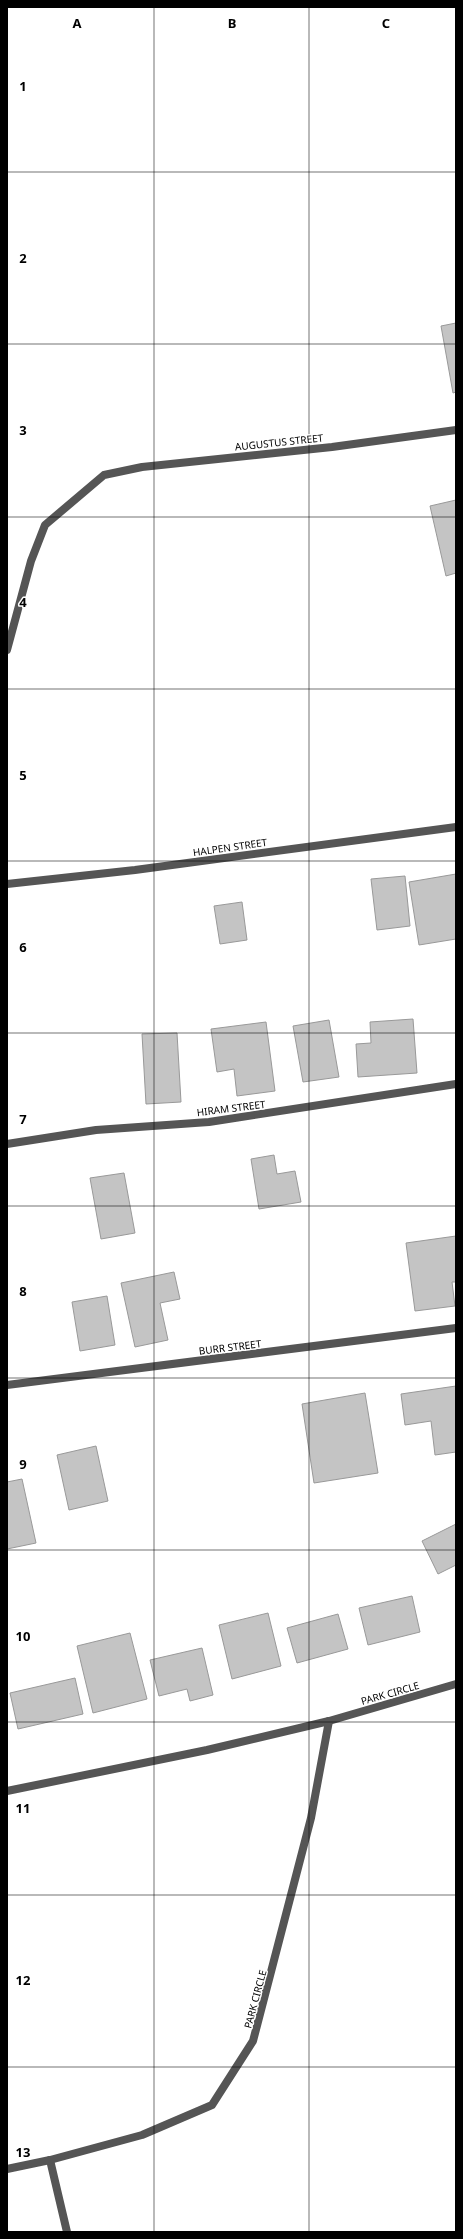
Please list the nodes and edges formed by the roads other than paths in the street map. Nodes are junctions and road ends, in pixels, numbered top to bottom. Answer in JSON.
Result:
{"nodes":[{"id":1,"x":456,"y":430,"type":"edge"},
{"id":2,"x":7,"y":650,"type":"edge"},
{"id":3,"x":456,"y":827,"type":"edge"},
{"id":4,"x":7,"y":884,"type":"edge"},
{"id":5,"x":456,"y":1084,"type":"edge"},
{"id":6,"x":7,"y":1144,"type":"edge"},
{"id":7,"x":456,"y":1328,"type":"edge"},
{"id":8,"x":7,"y":1385,"type":"edge"},
{"id":9,"x":456,"y":1684,"type":"edge"},
{"id":10,"x":329,"y":1721,"type":"junction"},
{"id":11,"x":7,"y":1791,"type":"edge"},
{"id":12,"x":50,"y":2160,"type":"junction"},
{"id":13,"x":7,"y":2169,"type":"edge"},
{"id":14,"x":67,"y":2232,"type":"edge"}],
"edges":[{"from":1,"to":2,"type":"street","name":"AUGUSTUS STREET"},
{"from":3,"to":4,"type":"street","name":"HALPEN STREET"},
{"from":5,"to":6,"type":"street","name":"HIRAM STREET"},
{"from":7,"to":8,"type":"street","name":"BURR STREET"},
{"from":9,"to":10,"type":"street","name":"PARK CIRCLE"},
{"from":10,"to":11,"type":"street","name":"PARK CIRCLE"},
{"from":10,"to":12,"type":"street","name":"PARK CIRCLE"},
{"from":12,"to":13,"type":"street","name":"PARK CIRCLE"},
{"from":12,"to":14,"type":"street"}]}
